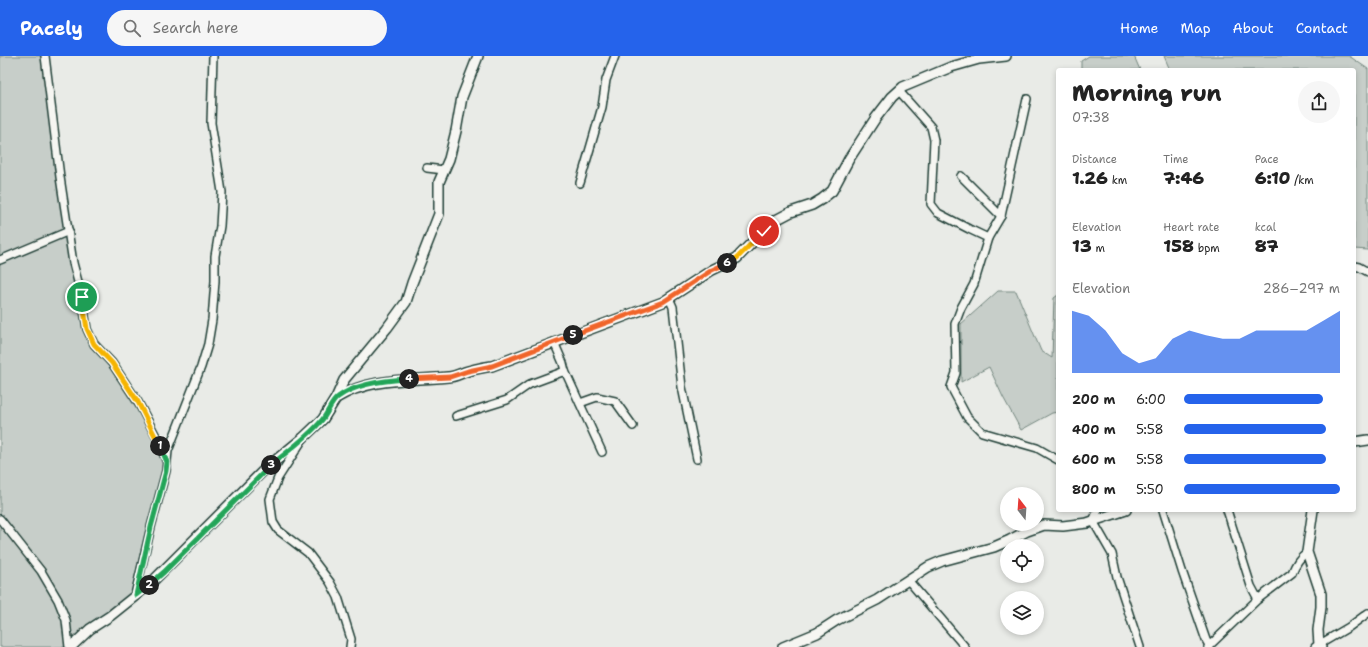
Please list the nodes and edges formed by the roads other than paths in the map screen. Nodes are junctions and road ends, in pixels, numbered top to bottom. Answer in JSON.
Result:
{"nodes":[{"id":1,"x":45,"y":56,"type":"edge"},
{"id":2,"x":212,"y":56,"type":"edge"},
{"id":3,"x":478,"y":56,"type":"edge"},
{"id":4,"x":615,"y":56,"type":"edge"},
{"id":5,"x":1006,"y":56,"type":"edge"},
{"id":6,"x":899,"y":91,"type":"junction"},
{"id":7,"x":1026,"y":99,"type":"dead end"},
{"id":8,"x":427,"y":168,"type":"dead end"},
{"id":9,"x":444,"y":170,"type":"junction"},
{"id":10,"x":962,"y":176,"type":"dead end"},
{"id":11,"x":580,"y":182,"type":"dead end"},
{"id":12,"x":1001,"y":216,"type":"junction"},
{"id":13,"x":69,"y":231,"type":"junction"},
{"id":14,"x":988,"y":238,"type":"junction"},
{"id":15,"x":0,"y":260,"type":"edge"},
{"id":16,"x":1356,"y":266,"type":"edge"},
{"id":17,"x":1368,"y":272,"type":"edge"},
{"id":18,"x":669,"y":298,"type":"junction"},
{"id":19,"x":554,"y":342,"type":"junction"},
{"id":20,"x":565,"y":371,"type":"junction"},
{"id":21,"x":336,"y":398,"type":"junction"},
{"id":22,"x":580,"y":403,"type":"junction"},
{"id":23,"x":456,"y":416,"type":"dead end"},
{"id":24,"x":633,"y":426,"type":"dead end"},
{"id":25,"x":303,"y":438,"type":"junction"},
{"id":26,"x":1368,"y":440,"type":"edge"},
{"id":27,"x":1356,"y":442,"type":"edge"},
{"id":28,"x":602,"y":452,"type":"dead end"},
{"id":29,"x":697,"y":459,"type":"dead end"},
{"id":30,"x":1056,"y":459,"type":"edge"},
{"id":31,"x":167,"y":462,"type":"junction"},
{"id":32,"x":1097,"y":512,"type":"edge"},
{"id":33,"x":1120,"y":512,"type":"edge"},
{"id":34,"x":1165,"y":512,"type":"edge"},
{"id":35,"x":1229,"y":512,"type":"edge"},
{"id":36,"x":1313,"y":512,"type":"edge"},
{"id":37,"x":0,"y":519,"type":"edge"},
{"id":38,"x":1093,"y":521,"type":"junction"},
{"id":39,"x":1307,"y":552,"type":"junction"},
{"id":40,"x":908,"y":580,"type":"junction"},
{"id":41,"x":136,"y":595,"type":"junction"},
{"id":42,"x":1258,"y":599,"type":"junction"},
{"id":43,"x":1368,"y":613,"type":"edge"},
{"id":44,"x":1318,"y":646,"type":"edge"},
{"id":45,"x":70,"y":647,"type":"edge"},
{"id":46,"x":350,"y":647,"type":"edge"},
{"id":47,"x":783,"y":647,"type":"edge"},
{"id":48,"x":965,"y":647,"type":"edge"},
{"id":49,"x":1140,"y":647,"type":"edge"},
{"id":50,"x":1209,"y":647,"type":"edge"}],
"edges":[{"from":1,"to":13,"type":"street"},
{"from":2,"to":31,"type":"street"},
{"from":3,"to":9,"type":"street"},
{"from":4,"to":11,"type":"street"},
{"from":5,"to":6,"type":"street"},
{"from":6,"to":14,"type":"street"},
{"from":6,"to":18,"type":"street"},
{"from":7,"to":12,"type":"street"},
{"from":8,"to":9,"type":"street"},
{"from":9,"to":21,"type":"street"},
{"from":10,"to":12,"type":"street"},
{"from":12,"to":14,"type":"street"},
{"from":13,"to":15,"type":"street"},
{"from":13,"to":31,"type":"street"},
{"from":14,"to":30,"type":"street"},
{"from":16,"to":17,"type":"street"},
{"from":18,"to":19,"type":"street"},
{"from":18,"to":29,"type":"street"},
{"from":19,"to":20,"type":"street"},
{"from":19,"to":21,"type":"street"},
{"from":20,"to":22,"type":"street"},
{"from":20,"to":23,"type":"street"},
{"from":21,"to":25,"type":"street"},
{"from":22,"to":24,"type":"street"},
{"from":22,"to":28,"type":"street"},
{"from":25,"to":41,"type":"street"},
{"from":25,"to":46,"type":"street"},
{"from":26,"to":27,"type":"street"},
{"from":31,"to":41,"type":"street"},
{"from":32,"to":38,"type":"street"},
{"from":33,"to":38,"type":"street"},
{"from":34,"to":50,"type":"street"},
{"from":35,"to":42,"type":"street"},
{"from":36,"to":39,"type":"street"},
{"from":37,"to":45,"type":"street"},
{"from":38,"to":40,"type":"street"},
{"from":38,"to":49,"type":"street"},
{"from":39,"to":42,"type":"street"},
{"from":39,"to":44,"type":"street"},
{"from":40,"to":47,"type":"street"},
{"from":40,"to":48,"type":"street"},
{"from":41,"to":45,"type":"street"},
{"from":42,"to":50,"type":"street"},
{"from":43,"to":44,"type":"street"}]}
